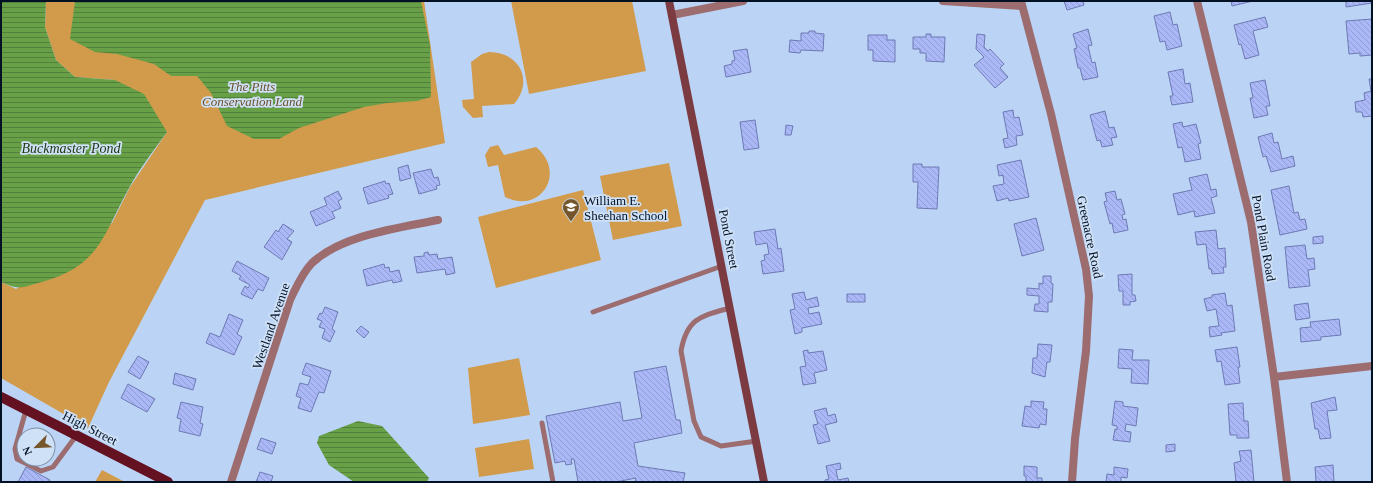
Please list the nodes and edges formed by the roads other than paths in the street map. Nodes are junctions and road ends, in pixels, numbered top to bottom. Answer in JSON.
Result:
{"nodes":[{"id":1,"x":669,"y":1,"type":"edge"},
{"id":2,"x":743,"y":1,"type":"edge"},
{"id":3,"x":943,"y":1,"type":"edge"},
{"id":4,"x":1198,"y":1,"type":"edge"},
{"id":5,"x":1021,"y":3,"type":"edge"},
{"id":6,"x":672,"y":15,"type":"junction"},
{"id":7,"x":438,"y":220,"type":"dead end"},
{"id":8,"x":722,"y":266,"type":"junction"},
{"id":9,"x":730,"y":308,"type":"junction"},
{"id":10,"x":593,"y":312,"type":"dead end"},
{"id":11,"x":1372,"y":366,"type":"edge"},
{"id":12,"x":1274,"y":377,"type":"junction"},
{"id":13,"x":1,"y":398,"type":"edge"},
{"id":14,"x":26,"y":410,"type":"junction"},
{"id":15,"x":542,"y":423,"type":"dead end"},
{"id":16,"x":76,"y":436,"type":"junction"},
{"id":17,"x":757,"y":441,"type":"junction"},
{"id":18,"x":168,"y":482,"type":"edge"},
{"id":19,"x":231,"y":482,"type":"edge"},
{"id":20,"x":553,"y":482,"type":"edge"},
{"id":21,"x":764,"y":482,"type":"edge"},
{"id":22,"x":1072,"y":482,"type":"edge"},
{"id":23,"x":1287,"y":482,"type":"edge"}],
"edges":[{"from":1,"to":6,"type":"street","name":"Pond Street"},
{"from":2,"to":6,"type":"street"},
{"from":3,"to":5,"type":"street"},
{"from":4,"to":12,"type":"street","name":"Pond Plain Road"},
{"from":5,"to":22,"type":"street","name":"Greenacre Road"},
{"from":6,"to":8,"type":"street","name":"Pond Street"},
{"from":7,"to":19,"type":"street","name":"Westland Avenue"},
{"from":8,"to":9,"type":"street","name":"Pond Street"},
{"from":8,"to":10,"type":"lane"},
{"from":9,"to":17,"type":"street","name":"Pond Street"},
{"from":9,"to":17,"type":"lane"},
{"from":11,"to":12,"type":"street"},
{"from":12,"to":23,"type":"street","name":"Pond Plain Road"},
{"from":13,"to":14,"type":"main road","name":"High Street"},
{"from":14,"to":16,"type":"main road","name":"High Street"},
{"from":14,"to":16,"type":"lane"},
{"from":15,"to":20,"type":"lane"},
{"from":16,"to":18,"type":"main road","name":"High Street"},
{"from":17,"to":21,"type":"street","name":"Pond Street"}]}
